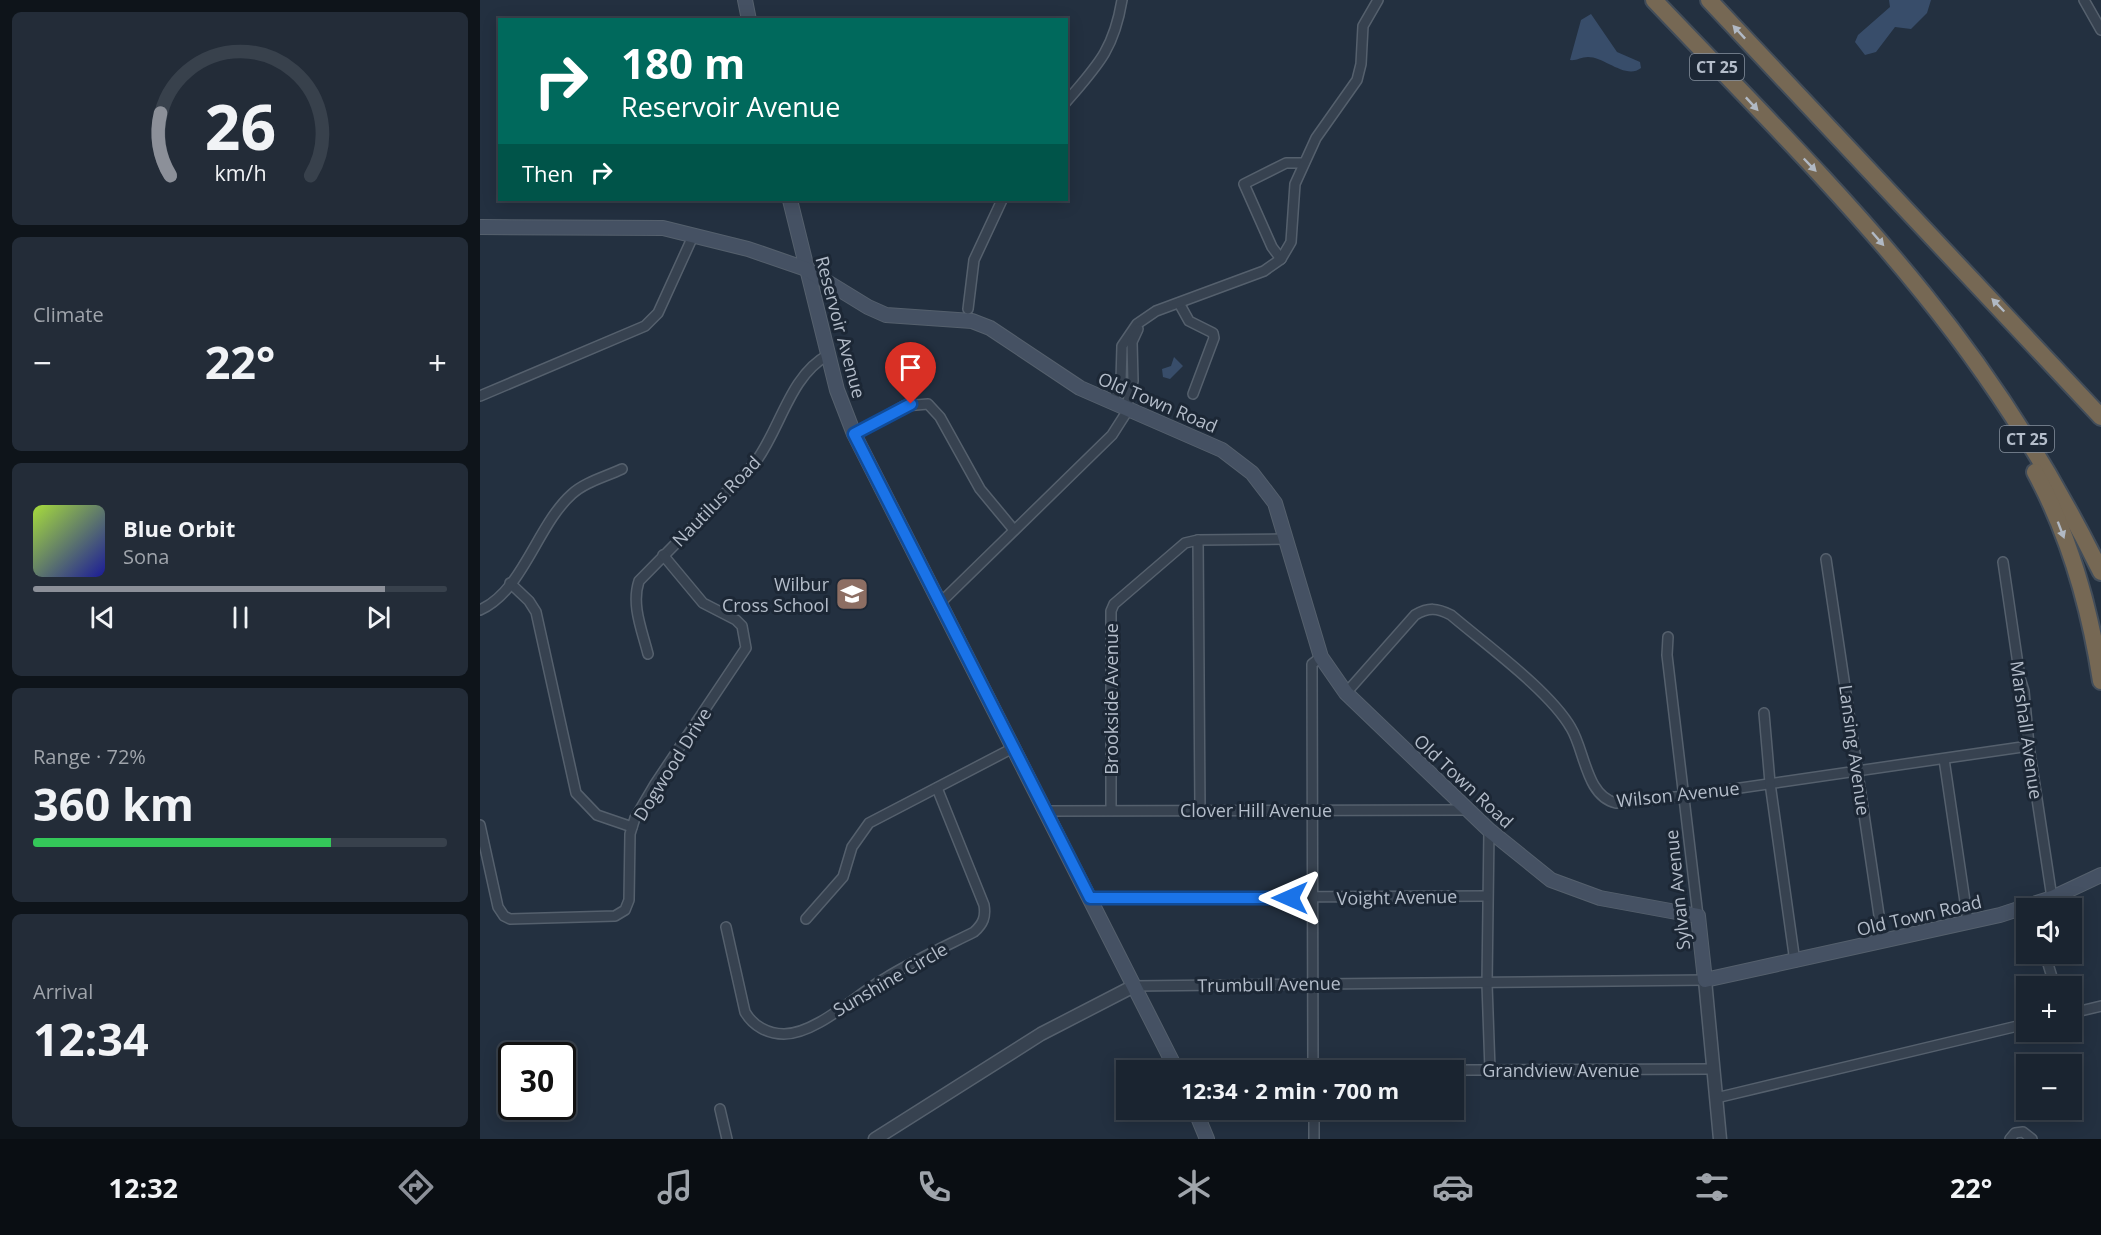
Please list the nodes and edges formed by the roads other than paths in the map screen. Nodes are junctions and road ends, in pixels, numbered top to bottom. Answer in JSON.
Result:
{"nodes":[{"id":1,"x":745,"y":0,"type":"edge"},
{"id":2,"x":1122,"y":0,"type":"edge"},
{"id":3,"x":1378,"y":0,"type":"edge"},
{"id":4,"x":1654,"y":0,"type":"edge"},
{"id":5,"x":1708,"y":0,"type":"edge"},
{"id":6,"x":2084,"y":0,"type":"edge"},
{"id":7,"x":749,"y":18,"type":"edge"},
{"id":8,"x":2101,"y":30,"type":"edge"},
{"id":9,"x":1068,"y":100,"type":"edge"},
{"id":10,"x":1304,"y":163,"type":"junction"},
{"id":11,"x":790,"y":201,"type":"edge"},
{"id":12,"x":1002,"y":201,"type":"edge"},
{"id":13,"x":480,"y":227,"type":"edge"},
{"id":14,"x":694,"y":234,"type":"junction"},
{"id":15,"x":1281,"y":259,"type":"junction"},
{"id":16,"x":806,"y":269,"type":"junction"},
{"id":17,"x":1179,"y":303,"type":"junction"},
{"id":18,"x":1169,"y":307,"type":"junction"},
{"id":19,"x":968,"y":309,"type":"dead end"},
{"id":20,"x":1940,"y":315,"type":"junction"},
{"id":21,"x":2038,"y":347,"type":"junction"},
{"id":22,"x":828,"y":355,"type":"junction"},
{"id":23,"x":1193,"y":394,"type":"dead end"},
{"id":24,"x":480,"y":396,"type":"edge"},
{"id":25,"x":1112,"y":403,"type":"junction"},
{"id":26,"x":2101,"y":404,"type":"edge"},
{"id":27,"x":1127,"y":410,"type":"junction"},
{"id":28,"x":2101,"y":417,"type":"edge"},
{"id":29,"x":854,"y":434,"type":"junction"},
{"id":30,"x":622,"y":469,"type":"dead end"},
{"id":31,"x":1014,"y":530,"type":"junction"},
{"id":32,"x":1287,"y":539,"type":"junction"},
{"id":33,"x":1198,"y":540,"type":"junction"},
{"id":34,"x":663,"y":555,"type":"junction"},
{"id":35,"x":1826,"y":559,"type":"dead end"},
{"id":36,"x":2003,"y":562,"type":"dead end"},
{"id":37,"x":2101,"y":572,"type":"edge"},
{"id":38,"x":510,"y":583,"type":"junction"},
{"id":39,"x":939,"y":604,"type":"junction"},
{"id":40,"x":480,"y":610,"type":"edge"},
{"id":41,"x":1668,"y":637,"type":"dead end"},
{"id":42,"x":648,"y":654,"type":"dead end"},
{"id":43,"x":1321,"y":657,"type":"junction"},
{"id":44,"x":2101,"y":681,"type":"edge"},
{"id":45,"x":1346,"y":693,"type":"junction"},
{"id":46,"x":1764,"y":713,"type":"dead end"},
{"id":47,"x":2029,"y":746,"type":"junction"},
{"id":48,"x":1013,"y":748,"type":"junction"},
{"id":49,"x":1944,"y":759,"type":"junction"},
{"id":50,"x":1857,"y":771,"type":"junction"},
{"id":51,"x":1770,"y":783,"type":"junction"},
{"id":52,"x":937,"y":788,"type":"junction"},
{"id":53,"x":1685,"y":796,"type":"junction"},
{"id":54,"x":1313,"y":809,"type":"junction"},
{"id":55,"x":1111,"y":810,"type":"junction"},
{"id":56,"x":1200,"y":810,"type":"junction"},
{"id":57,"x":1467,"y":810,"type":"junction"},
{"id":58,"x":1045,"y":811,"type":"junction"},
{"id":59,"x":480,"y":825,"type":"edge"},
{"id":60,"x":632,"y":827,"type":"junction"},
{"id":61,"x":1489,"y":830,"type":"junction"},
{"id":62,"x":2101,"y":875,"type":"edge"},
{"id":63,"x":1487,"y":896,"type":"junction"},
{"id":64,"x":1090,"y":898,"type":"junction"},
{"id":65,"x":1312,"y":898,"type":"junction"},
{"id":66,"x":2052,"y":898,"type":"joint"},
{"id":67,"x":2016,"y":911,"type":"edge"},
{"id":68,"x":1698,"y":916,"type":"junction"},
{"id":69,"x":806,"y":919,"type":"dead end"},
{"id":70,"x":1968,"y":922,"type":"junction"},
{"id":71,"x":726,"y":927,"type":"dead end"},
{"id":72,"x":1883,"y":942,"type":"junction"},
{"id":73,"x":1795,"y":962,"type":"junction"},
{"id":74,"x":1705,"y":980,"type":"junction"},
{"id":75,"x":1314,"y":983,"type":"junction"},
{"id":76,"x":1487,"y":984,"type":"junction"},
{"id":77,"x":1134,"y":986,"type":"junction"},
{"id":78,"x":2101,"y":1006,"type":"edge"},
{"id":79,"x":2082,"y":1011,"type":"edge"},
{"id":80,"x":2016,"y":1026,"type":"edge"},
{"id":81,"x":1171,"y":1060,"type":"edge"},
{"id":82,"x":1313,"y":1060,"type":"edge"},
{"id":83,"x":1713,"y":1069,"type":"junction"},
{"id":84,"x":1464,"y":1070,"type":"edge"},
{"id":85,"x":1490,"y":1070,"type":"junction"},
{"id":86,"x":1716,"y":1098,"type":"junction"},
{"id":87,"x":720,"y":1109,"type":"dead end"},
{"id":88,"x":1199,"y":1120,"type":"edge"},
{"id":89,"x":1314,"y":1120,"type":"edge"},
{"id":90,"x":727,"y":1139,"type":"edge"},
{"id":91,"x":874,"y":1139,"type":"edge"},
{"id":92,"x":1207,"y":1139,"type":"edge"},
{"id":93,"x":1314,"y":1139,"type":"edge"},
{"id":94,"x":1720,"y":1139,"type":"edge"},
{"id":95,"x":2010,"y":1139,"type":"edge"},
{"id":96,"x":2032,"y":1139,"type":"edge"}],
"edges":[{"from":1,"to":7,"type":"main road"},
{"from":2,"to":9,"type":"street"},
{"from":3,"to":10,"type":"street"},
{"from":4,"to":20,"type":"highway","number":"CT 25","one_way":true},
{"from":21,"to":5,"type":"highway","number":"CT 25","one_way":true},
{"from":6,"to":8,"type":"street"},
{"from":10,"to":15,"type":"street"},
{"from":10,"to":15,"type":"street"},
{"from":11,"to":16,"type":"main road","name":"Reservoir Avenue"},
{"from":12,"to":19,"type":"street"},
{"from":13,"to":14,"type":"main road","name":"Old Town Road"},
{"from":14,"to":16,"type":"main road","name":"Old Town Road"},
{"from":14,"to":24,"type":"street"},
{"from":15,"to":17,"type":"street"},
{"from":16,"to":22,"type":"main road","name":"Reservoir Avenue"},
{"from":16,"to":25,"type":"main road","name":"Old Town Road"},
{"from":17,"to":18,"type":"street"},
{"from":17,"to":23,"type":"street"},
{"from":18,"to":25,"type":"street"},
{"from":18,"to":27,"type":"street"},
{"from":20,"to":37,"type":"highway","number":"CT 25"},
{"from":20,"to":44,"type":"highway","one_way":true},
{"from":21,"to":26,"type":"highway"},
{"from":21,"to":28,"type":"highway","number":"CT 25"},
{"from":22,"to":29,"type":"main road","name":"Reservoir Avenue"},
{"from":22,"to":34,"type":"street","name":"Nautilus Road"},
{"from":25,"to":27,"type":"main road","name":"Old Town Road"},
{"from":27,"to":31,"type":"street"},
{"from":27,"to":32,"type":"main road","name":"Old Town Road"},
{"from":29,"to":31,"type":"street"},
{"from":29,"to":39,"type":"main road","name":"Reservoir Avenue"},
{"from":30,"to":38,"type":"street"},
{"from":31,"to":39,"type":"street"},
{"from":32,"to":33,"type":"street","name":"Brookside Avenue"},
{"from":32,"to":43,"type":"main road","name":"Old Town Road"},
{"from":33,"to":55,"type":"street","name":"Brookside Avenue"},
{"from":33,"to":56,"type":"street"},
{"from":34,"to":42,"type":"street","name":"Nautilus Road"},
{"from":34,"to":60,"type":"street","name":"Dogwood Drive"},
{"from":35,"to":50,"type":"street","name":"Lansing Avenue"},
{"from":36,"to":47,"type":"street","name":"Marshall Avenue"},
{"from":38,"to":40,"type":"street"},
{"from":38,"to":60,"type":"street"},
{"from":39,"to":48,"type":"main road","name":"Reservoir Avenue"},
{"from":41,"to":53,"type":"street","name":"Sylvan Avenue"},
{"from":43,"to":45,"type":"main road","name":"Old Town Road"},
{"from":43,"to":54,"type":"street"},
{"from":45,"to":53,"type":"street","name":"Wilson Avenue"},
{"from":45,"to":57,"type":"main road","name":"Old Town Road"},
{"from":46,"to":51,"type":"street"},
{"from":47,"to":49,"type":"street","name":"Wilson Avenue"},
{"from":47,"to":66,"type":"street","name":"Marshall Avenue"},
{"from":48,"to":52,"type":"street"},
{"from":48,"to":58,"type":"main road","name":"Reservoir Avenue"},
{"from":49,"to":50,"type":"street","name":"Wilson Avenue"},
{"from":49,"to":70,"type":"street"},
{"from":50,"to":51,"type":"street","name":"Wilson Avenue"},
{"from":50,"to":72,"type":"street","name":"Lansing Avenue"},
{"from":51,"to":53,"type":"street","name":"Wilson Avenue"},
{"from":51,"to":73,"type":"street"},
{"from":52,"to":69,"type":"street"},
{"from":52,"to":71,"type":"street","name":"Sunshine Circle"},
{"from":53,"to":68,"type":"street","name":"Sylvan Avenue"},
{"from":54,"to":56,"type":"street","name":"Clover Hill Avenue"},
{"from":54,"to":57,"type":"street","name":"Clover Hill Avenue"},
{"from":54,"to":65,"type":"street"},
{"from":55,"to":56,"type":"street","name":"Clover Hill Avenue"},
{"from":55,"to":58,"type":"street","name":"Clover Hill Avenue"},
{"from":57,"to":61,"type":"main road","name":"Old Town Road"},
{"from":58,"to":64,"type":"main road","name":"Reservoir Avenue"},
{"from":59,"to":60,"type":"street","name":"Dogwood Drive"},
{"from":61,"to":63,"type":"street"},
{"from":61,"to":68,"type":"main road","name":"Old Town Road"},
{"from":62,"to":66,"type":"main road","name":"Old Town Road"},
{"from":63,"to":65,"type":"street","name":"Voight Avenue"},
{"from":63,"to":76,"type":"street"},
{"from":64,"to":65,"type":"street","name":"Voight Avenue"},
{"from":64,"to":77,"type":"main road","name":"Reservoir Avenue"},
{"from":65,"to":75,"type":"street"},
{"from":67,"to":70,"type":"main road","name":"Old Town Road"},
{"from":68,"to":74,"type":"main road","name":"Sylvan Avenue"},
{"from":70,"to":72,"type":"main road","name":"Old Town Road"},
{"from":72,"to":73,"type":"main road","name":"Old Town Road"},
{"from":73,"to":74,"type":"main road","name":"Old Town Road"},
{"from":74,"to":76,"type":"street","name":"Trumbull Avenue"},
{"from":74,"to":83,"type":"street","name":"Sylvan Avenue"},
{"from":75,"to":76,"type":"street","name":"Trumbull Avenue"},
{"from":75,"to":77,"type":"street","name":"Trumbull Avenue"},
{"from":75,"to":82,"type":"street"},
{"from":76,"to":85,"type":"street"},
{"from":77,"to":81,"type":"main road","name":"Reservoir Avenue"},
{"from":77,"to":91,"type":"street","name":"Trumbull Avenue"},
{"from":78,"to":79,"type":"street"},
{"from":80,"to":86,"type":"street"},
{"from":83,"to":85,"type":"street","name":"Grandview Avenue"},
{"from":83,"to":86,"type":"street","name":"Sylvan Avenue"},
{"from":84,"to":85,"type":"street","name":"Grandview Avenue"},
{"from":86,"to":94,"type":"street","name":"Sylvan Avenue"},
{"from":87,"to":90,"type":"street"},
{"from":88,"to":92,"type":"main road"},
{"from":89,"to":93,"type":"street"},
{"from":95,"to":96,"type":"street"}]}
